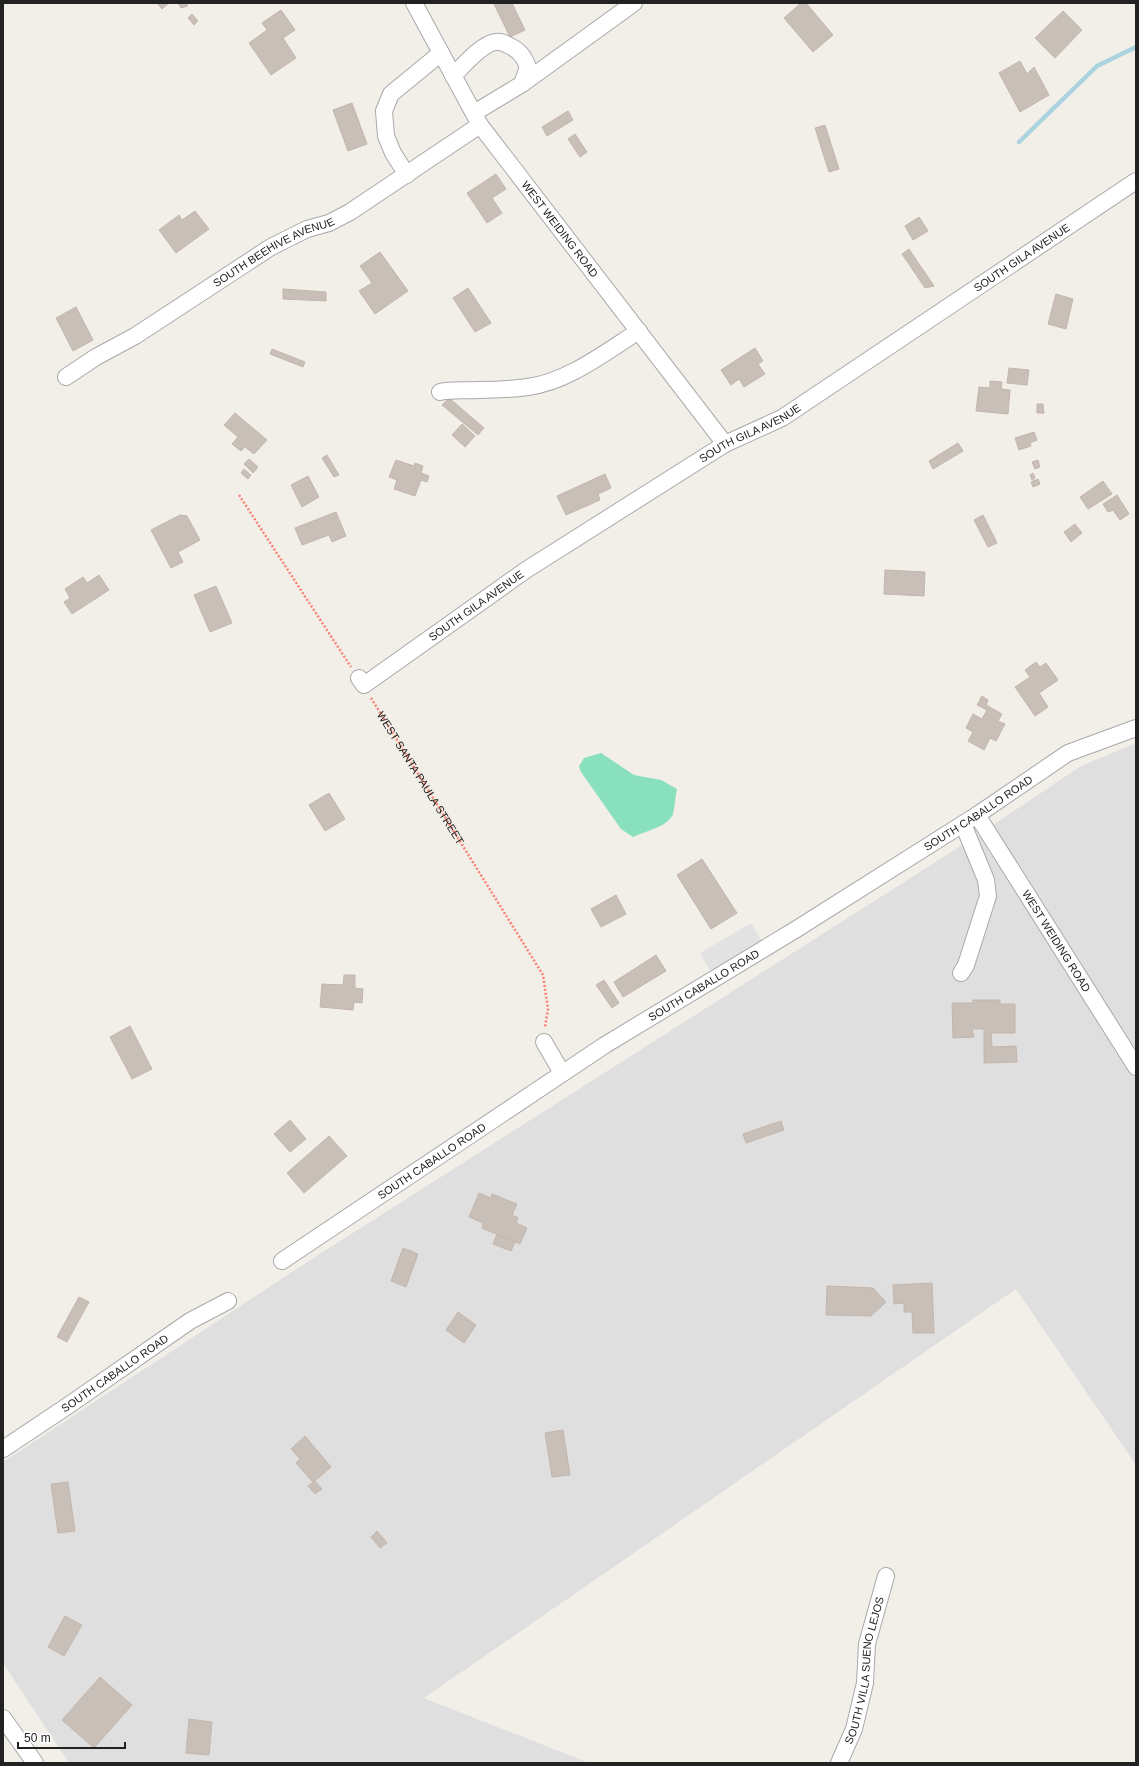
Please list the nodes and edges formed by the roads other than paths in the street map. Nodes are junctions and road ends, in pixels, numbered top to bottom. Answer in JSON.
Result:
{"nodes":[{"id":1,"x":414,"y":3,"type":"edge"},
{"id":2,"x":634,"y":3,"type":"edge"},
{"id":3,"x":441,"y":53,"type":"junction"},
{"id":4,"x":452,"y":76,"type":"junction"},
{"id":5,"x":522,"y":84,"type":"junction"},
{"id":6,"x":477,"y":119,"type":"junction"},
{"id":7,"x":407,"y":175,"type":"junction"},
{"id":8,"x":1136,"y":181,"type":"edge"},
{"id":9,"x":638,"y":331,"type":"junction"},
{"id":10,"x":66,"y":377,"type":"dead end"},
{"id":11,"x":440,"y":392,"type":"dead end"},
{"id":12,"x":724,"y":444,"type":"junction"},
{"id":13,"x":361,"y":682,"type":"road end"},
{"id":14,"x":1136,"y":728,"type":"edge"},
{"id":15,"x":977,"y":815,"type":"junction"},
{"id":16,"x":963,"y":824,"type":"junction"},
{"id":17,"x":961,"y":973,"type":"dead end"},
{"id":18,"x":544,"y":1042,"type":"road end"},
{"id":19,"x":1136,"y":1067,"type":"edge"},
{"id":20,"x":562,"y":1073,"type":"junction"},
{"id":21,"x":282,"y":1261,"type":"dead end"},
{"id":22,"x":228,"y":1301,"type":"dead end"},
{"id":23,"x":3,"y":1449,"type":"edge"},
{"id":24,"x":886,"y":1576,"type":"dead end"},
{"id":25,"x":3,"y":1718,"type":"edge"},
{"id":26,"x":35,"y":1763,"type":"edge"},
{"id":27,"x":839,"y":1763,"type":"edge"}],
"edges":[{"from":1,"to":3,"type":"street","name":"WEST WEIDING ROAD"},
{"from":2,"to":5,"type":"street","name":"SOUTH BEEHIVE AVENUE"},
{"from":3,"to":4,"type":"street","name":"WEST WEIDING ROAD"},
{"from":3,"to":7,"type":"street"},
{"from":4,"to":5,"type":"street"},
{"from":4,"to":6,"type":"street","name":"WEST WEIDING ROAD"},
{"from":5,"to":6,"type":"street","name":"SOUTH BEEHIVE AVENUE"},
{"from":6,"to":7,"type":"street","name":"SOUTH BEEHIVE AVENUE"},
{"from":6,"to":9,"type":"street","name":"WEST WEIDING ROAD"},
{"from":7,"to":10,"type":"street","name":"SOUTH BEEHIVE AVENUE"},
{"from":8,"to":12,"type":"street","name":"SOUTH GILA AVENUE"},
{"from":9,"to":11,"type":"street"},
{"from":9,"to":12,"type":"street","name":"WEST WEIDING ROAD"},
{"from":12,"to":13,"type":"street","name":"SOUTH GILA AVENUE"},
{"from":14,"to":15,"type":"street","name":"SOUTH CABALLO ROAD"},
{"from":15,"to":16,"type":"street","name":"SOUTH CABALLO ROAD"},
{"from":15,"to":19,"type":"street","name":"WEST WEIDING ROAD"},
{"from":16,"to":17,"type":"street"},
{"from":16,"to":20,"type":"street","name":"SOUTH CABALLO ROAD"},
{"from":18,"to":20,"type":"street"},
{"from":20,"to":21,"type":"street","name":"SOUTH CABALLO ROAD"},
{"from":22,"to":23,"type":"street","name":"SOUTH CABALLO ROAD"},
{"from":24,"to":27,"type":"street","name":"SOUTH VILLA SUENO LEJOS"},
{"from":25,"to":26,"type":"street"}]}
